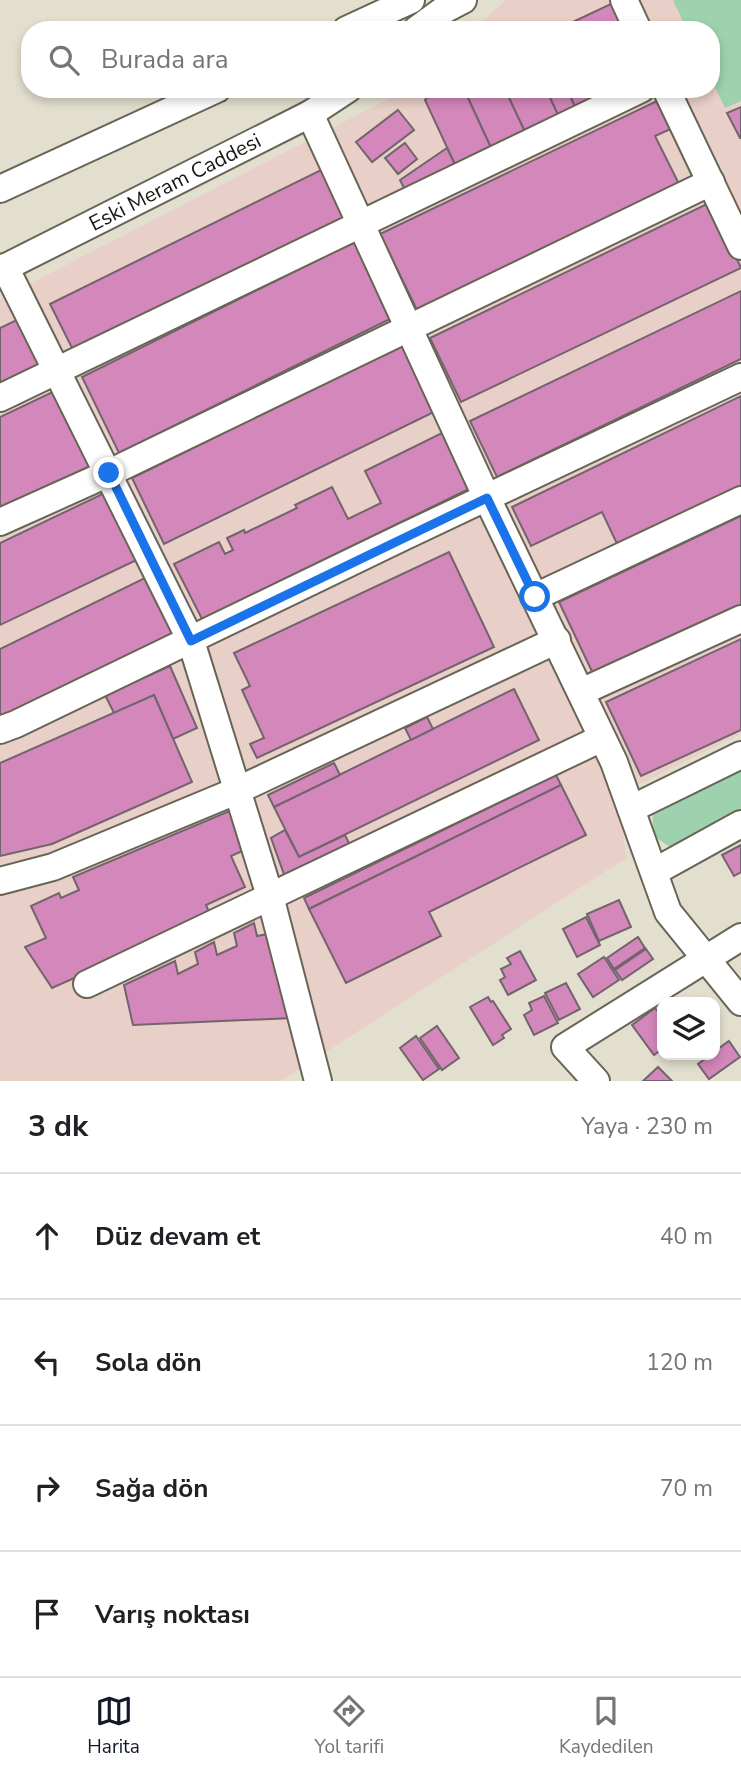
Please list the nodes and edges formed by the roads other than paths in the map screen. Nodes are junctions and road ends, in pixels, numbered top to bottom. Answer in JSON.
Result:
{"nodes":[{"id":1,"x":411,"y":0,"type":"edge"},
{"id":2,"x":463,"y":0,"type":"edge"},
{"id":3,"x":624,"y":0,"type":"edge"},
{"id":4,"x":366,"y":21,"type":"edge"},
{"id":5,"x":428,"y":21,"type":"edge"},
{"id":6,"x":634,"y":21,"type":"edge"},
{"id":7,"x":197,"y":98,"type":"edge"},
{"id":8,"x":334,"y":98,"type":"edge"},
{"id":9,"x":623,"y":98,"type":"edge"},
{"id":10,"x":670,"y":98,"type":"edge"},
{"id":11,"x":310,"y":114,"type":"junction"},
{"id":12,"x":711,"y":182,"type":"junction"},
{"id":13,"x":0,"y":189,"type":"edge"},
{"id":14,"x":361,"y":226,"type":"junction"},
{"id":15,"x":741,"y":246,"type":"edge"},
{"id":16,"x":3,"y":268,"type":"edge"},
{"id":17,"x":408,"y":328,"type":"junction"},
{"id":18,"x":58,"y":370,"type":"junction"},
{"id":19,"x":741,"y":377,"type":"edge"},
{"id":20,"x":0,"y":398,"type":"edge"},
{"id":21,"x":109,"y":473,"type":"junction"},
{"id":22,"x":487,"y":498,"type":"junction"},
{"id":23,"x":741,"y":500,"type":"edge"},
{"id":24,"x":0,"y":522,"type":"edge"},
{"id":25,"x":535,"y":597,"type":"junction"},
{"id":26,"x":741,"y":619,"type":"edge"},
{"id":27,"x":556,"y":640,"type":"junction"},
{"id":28,"x":191,"y":641,"type":"junction"},
{"id":29,"x":581,"y":692,"type":"junction"},
{"id":30,"x":0,"y":730,"type":"edge"},
{"id":31,"x":602,"y":737,"type":"junction"},
{"id":32,"x":741,"y":755,"type":"edge"},
{"id":33,"x":236,"y":791,"type":"junction"},
{"id":34,"x":631,"y":809,"type":"junction"},
{"id":35,"x":741,"y":824,"type":"edge"},
{"id":36,"x":654,"y":872,"type":"junction"},
{"id":37,"x":0,"y":881,"type":"edge"},
{"id":38,"x":270,"y":896,"type":"junction"},
{"id":39,"x":741,"y":937,"type":"edge"},
{"id":40,"x":706,"y":960,"type":"junction"},
{"id":41,"x":87,"y":984,"type":"dead end"},
{"id":42,"x":741,"y":1002,"type":"edge"},
{"id":43,"x":318,"y":1081,"type":"edge"},
{"id":44,"x":596,"y":1081,"type":"edge"}],
"edges":[{"from":1,"to":4,"type":"street"},
{"from":2,"to":5,"type":"street"},
{"from":3,"to":6,"type":"street"},
{"from":7,"to":13,"type":"street"},
{"from":8,"to":11,"type":"street","name":"Eski Meram Caddesi"},
{"from":9,"to":14,"type":"street"},
{"from":10,"to":12,"type":"street"},
{"from":11,"to":14,"type":"street"},
{"from":11,"to":16,"type":"street","name":"Eski Meram Caddesi"},
{"from":12,"to":15,"type":"street"},
{"from":12,"to":17,"type":"street"},
{"from":14,"to":17,"type":"street"},
{"from":14,"to":18,"type":"street"},
{"from":16,"to":18,"type":"street"},
{"from":17,"to":21,"type":"street"},
{"from":17,"to":22,"type":"street"},
{"from":18,"to":20,"type":"street"},
{"from":18,"to":21,"type":"street"},
{"from":19,"to":22,"type":"street"},
{"from":21,"to":24,"type":"street"},
{"from":21,"to":28,"type":"street"},
{"from":22,"to":25,"type":"street"},
{"from":22,"to":28,"type":"street"},
{"from":23,"to":25,"type":"street"},
{"from":25,"to":27,"type":"street"},
{"from":26,"to":29,"type":"street"},
{"from":27,"to":29,"type":"street"},
{"from":27,"to":33,"type":"street"},
{"from":28,"to":30,"type":"street"},
{"from":28,"to":33,"type":"street"},
{"from":29,"to":31,"type":"street"},
{"from":31,"to":34,"type":"street"},
{"from":31,"to":38,"type":"street"},
{"from":32,"to":34,"type":"street"},
{"from":33,"to":37,"type":"street"},
{"from":33,"to":38,"type":"street"},
{"from":34,"to":36,"type":"street"},
{"from":35,"to":36,"type":"street"},
{"from":36,"to":40,"type":"street"},
{"from":38,"to":41,"type":"street"},
{"from":38,"to":43,"type":"street"},
{"from":39,"to":40,"type":"street"},
{"from":40,"to":42,"type":"street"},
{"from":40,"to":44,"type":"street"}]}
